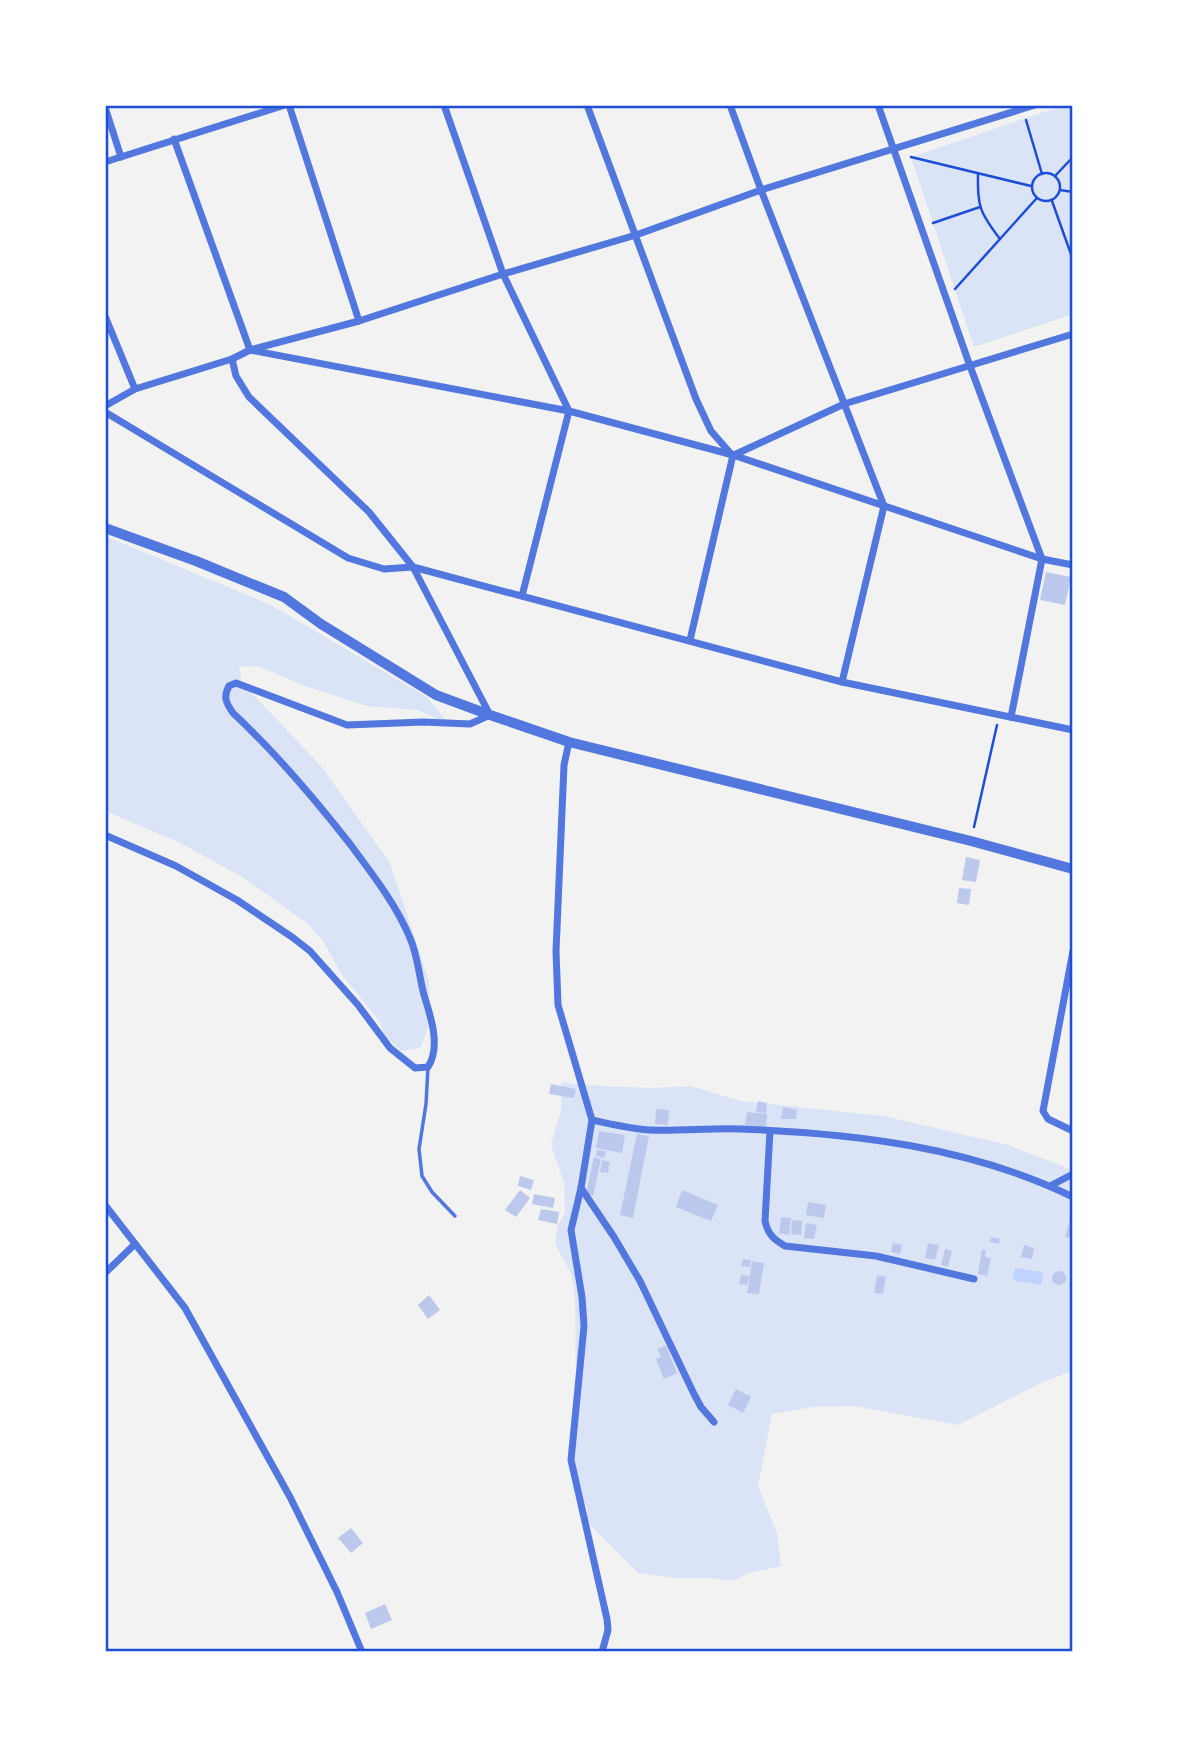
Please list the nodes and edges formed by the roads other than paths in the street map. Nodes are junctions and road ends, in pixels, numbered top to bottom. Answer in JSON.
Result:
{"nodes":[{"id":1,"x":287,"y":105,"type":"edge"},
{"id":2,"x":444,"y":105,"type":"edge"},
{"id":3,"x":587,"y":105,"type":"edge"},
{"id":4,"x":730,"y":105,"type":"edge"},
{"id":5,"x":878,"y":105,"type":"edge"},
{"id":6,"x":1032,"y":105,"type":"edge"},
{"id":7,"x":105,"y":107,"type":"edge"},
{"id":8,"x":174,"y":139,"type":"junction"},
{"id":9,"x":892,"y":149,"type":"junction"},
{"id":10,"x":121,"y":157,"type":"junction"},
{"id":11,"x":105,"y":162,"type":"edge"},
{"id":12,"x":761,"y":190,"type":"junction"},
{"id":13,"x":636,"y":235,"type":"junction"},
{"id":14,"x":503,"y":274,"type":"junction"},
{"id":15,"x":105,"y":316,"type":"edge"},
{"id":16,"x":359,"y":321,"type":"junction"},
{"id":17,"x":1073,"y":334,"type":"edge"},
{"id":18,"x":250,"y":350,"type":"junction"},
{"id":19,"x":232,"y":359,"type":"junction"},
{"id":20,"x":970,"y":366,"type":"junction"},
{"id":21,"x":135,"y":389,"type":"junction"},
{"id":22,"x":844,"y":404,"type":"junction"},
{"id":23,"x":105,"y":406,"type":"edge"},
{"id":24,"x":569,"y":411,"type":"junction"},
{"id":25,"x":105,"y":412,"type":"edge"},
{"id":26,"x":733,"y":455,"type":"junction"},
{"id":27,"x":884,"y":506,"type":"junction"},
{"id":28,"x":105,"y":528,"type":"edge"},
{"id":29,"x":1042,"y":559,"type":"junction"},
{"id":30,"x":1073,"y":565,"type":"edge"},
{"id":31,"x":413,"y":567,"type":"junction"},
{"id":32,"x":522,"y":596,"type":"junction"},
{"id":33,"x":690,"y":640,"type":"junction"},
{"id":34,"x":842,"y":682,"type":"junction"},
{"id":35,"x":490,"y":715,"type":"junction"},
{"id":36,"x":1011,"y":717,"type":"junction"},
{"id":37,"x":1073,"y":730,"type":"edge"},
{"id":38,"x":569,"y":741,"type":"junction"},
{"id":39,"x":105,"y":835,"type":"edge"},
{"id":40,"x":1073,"y":869,"type":"edge"},
{"id":41,"x":1073,"y":951,"type":"edge"},
{"id":42,"x":428,"y":1067,"type":"junction"},
{"id":43,"x":592,"y":1120,"type":"junction"},
{"id":44,"x":770,"y":1131,"type":"junction"},
{"id":45,"x":1073,"y":1131,"type":"edge"},
{"id":46,"x":1073,"y":1174,"type":"edge"},
{"id":47,"x":1050,"y":1186,"type":"junction"},
{"id":48,"x":581,"y":1188,"type":"junction"},
{"id":49,"x":1073,"y":1197,"type":"edge"},
{"id":50,"x":105,"y":1205,"type":"edge"},
{"id":51,"x":456,"y":1216,"type":"dead end"},
{"id":52,"x":135,"y":1244,"type":"junction"},
{"id":53,"x":105,"y":1273,"type":"edge"},
{"id":54,"x":974,"y":1279,"type":"dead end"},
{"id":55,"x":714,"y":1422,"type":"dead end"},
{"id":56,"x":362,"y":1652,"type":"edge"},
{"id":57,"x":602,"y":1652,"type":"edge"}],
"edges":[{"from":1,"to":8,"type":"street"},
{"from":1,"to":16,"type":"street"},
{"from":2,"to":14,"type":"street"},
{"from":3,"to":13,"type":"street"},
{"from":4,"to":12,"type":"street"},
{"from":5,"to":9,"type":"street"},
{"from":6,"to":9,"type":"street"},
{"from":7,"to":10,"type":"street"},
{"from":8,"to":10,"type":"street"},
{"from":8,"to":18,"type":"street"},
{"from":9,"to":12,"type":"street"},
{"from":9,"to":20,"type":"street"},
{"from":10,"to":11,"type":"street"},
{"from":12,"to":13,"type":"street"},
{"from":12,"to":22,"type":"street"},
{"from":13,"to":14,"type":"street"},
{"from":13,"to":26,"type":"street"},
{"from":14,"to":16,"type":"street"},
{"from":14,"to":24,"type":"street"},
{"from":15,"to":21,"type":"street"},
{"from":16,"to":18,"type":"street"},
{"from":17,"to":20,"type":"street"},
{"from":18,"to":19,"type":"street"},
{"from":18,"to":24,"type":"street"},
{"from":19,"to":21,"type":"street"},
{"from":19,"to":31,"type":"street"},
{"from":20,"to":22,"type":"street"},
{"from":20,"to":29,"type":"street"},
{"from":21,"to":23,"type":"street"},
{"from":22,"to":26,"type":"street"},
{"from":22,"to":27,"type":"street"},
{"from":24,"to":26,"type":"street"},
{"from":24,"to":32,"type":"street"},
{"from":25,"to":31,"type":"street"},
{"from":26,"to":27,"type":"street"},
{"from":26,"to":33,"type":"street"},
{"from":27,"to":29,"type":"street"},
{"from":27,"to":34,"type":"street"},
{"from":28,"to":35,"type":"street"},
{"from":29,"to":30,"type":"street"},
{"from":29,"to":36,"type":"street"},
{"from":31,"to":32,"type":"street"},
{"from":31,"to":35,"type":"street"},
{"from":32,"to":33,"type":"street"},
{"from":33,"to":34,"type":"street"},
{"from":34,"to":36,"type":"street"},
{"from":35,"to":38,"type":"street"},
{"from":35,"to":42,"type":"street"},
{"from":36,"to":37,"type":"street"},
{"from":38,"to":40,"type":"street"},
{"from":38,"to":43,"type":"street"},
{"from":39,"to":42,"type":"street"},
{"from":41,"to":45,"type":"street"},
{"from":42,"to":51,"type":"lane"},
{"from":43,"to":44,"type":"street"},
{"from":43,"to":48,"type":"street"},
{"from":44,"to":47,"type":"street"},
{"from":44,"to":54,"type":"street"},
{"from":46,"to":47,"type":"street"},
{"from":47,"to":49,"type":"street"},
{"from":48,"to":55,"type":"street"},
{"from":48,"to":57,"type":"street"},
{"from":50,"to":52,"type":"street"},
{"from":52,"to":53,"type":"street"},
{"from":52,"to":56,"type":"street"}]}
